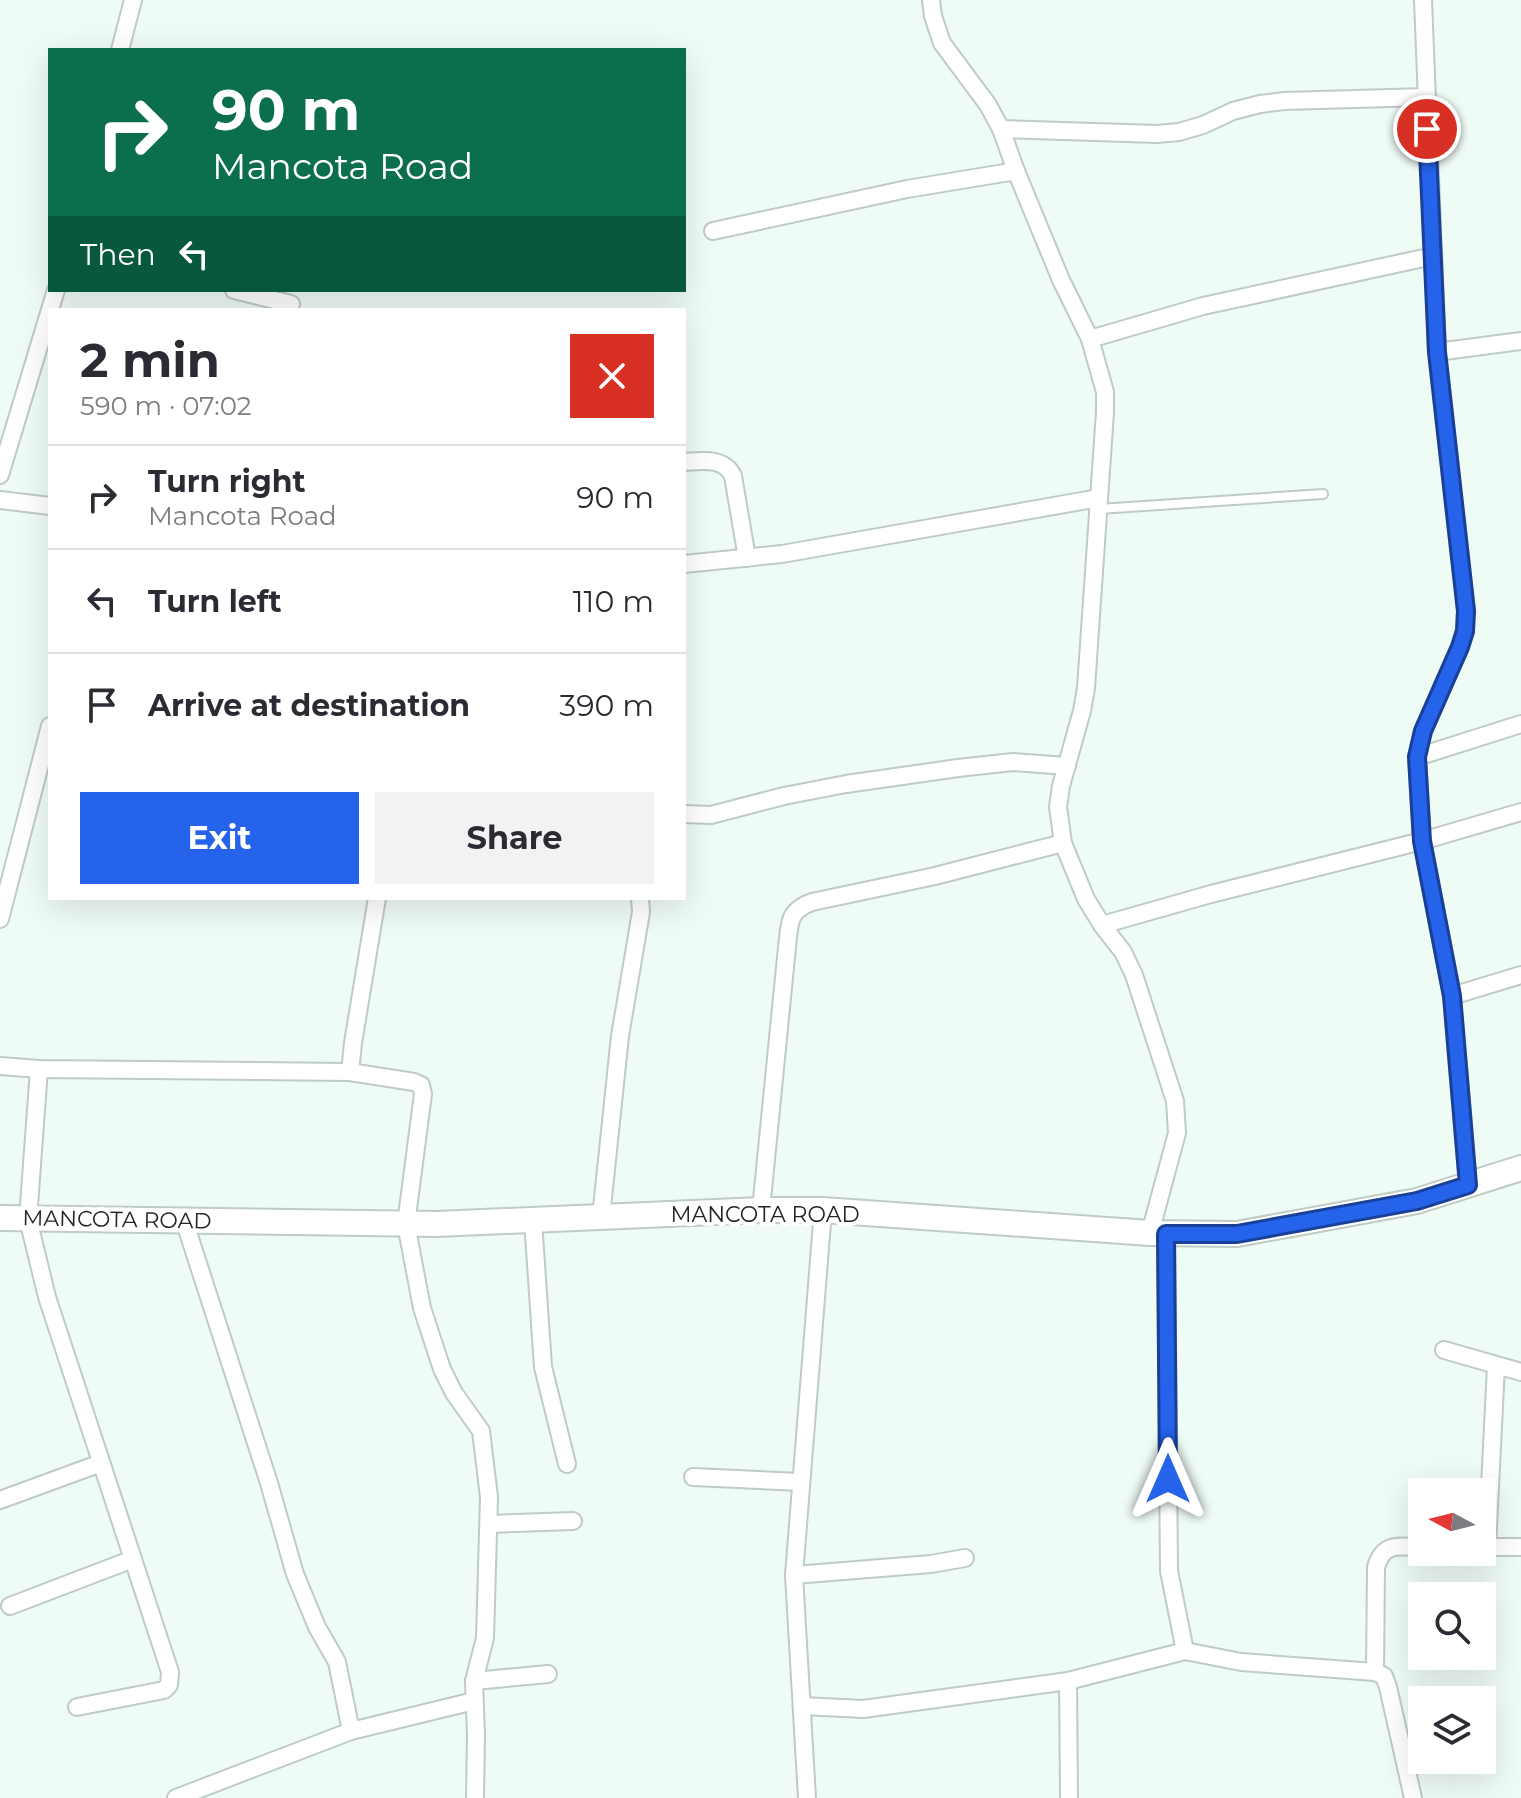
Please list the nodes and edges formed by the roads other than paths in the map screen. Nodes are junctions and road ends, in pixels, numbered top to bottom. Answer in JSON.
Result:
{"nodes":[{"id":1,"x":133,"y":0,"type":"edge"},
{"id":2,"x":931,"y":0,"type":"edge"},
{"id":3,"x":1423,"y":0,"type":"edge"},
{"id":4,"x":121,"y":48,"type":"edge"},
{"id":5,"x":1426,"y":97,"type":"junction"},
{"id":6,"x":1001,"y":129,"type":"junction"},
{"id":7,"x":1016,"y":171,"type":"junction"},
{"id":8,"x":713,"y":231,"type":"dead end"},
{"id":9,"x":1433,"y":256,"type":"junction"},
{"id":10,"x":242,"y":292,"type":"edge"},
{"id":11,"x":291,"y":304,"type":"dead end"},
{"id":12,"x":48,"y":316,"type":"edge"},
{"id":13,"x":1090,"y":339,"type":"junction"},
{"id":14,"x":1521,"y":341,"type":"edge"},
{"id":15,"x":1437,"y":352,"type":"junction"},
{"id":16,"x":686,"y":462,"type":"edge"},
{"id":17,"x":0,"y":475,"type":"edge"},
{"id":18,"x":1323,"y":494,"type":"dead end"},
{"id":19,"x":0,"y":500,"type":"edge"},
{"id":20,"x":1099,"y":504,"type":"junction"},
{"id":21,"x":48,"y":506,"type":"edge"},
{"id":22,"x":747,"y":558,"type":"junction"},
{"id":23,"x":686,"y":564,"type":"edge"},
{"id":24,"x":1521,"y":724,"type":"edge"},
{"id":25,"x":48,"y":734,"type":"edge"},
{"id":26,"x":1417,"y":757,"type":"junction"},
{"id":27,"x":1067,"y":766,"type":"junction"},
{"id":28,"x":1521,"y":812,"type":"edge"},
{"id":29,"x":686,"y":814,"type":"edge"},
{"id":30,"x":1422,"y":841,"type":"junction"},
{"id":31,"x":1063,"y":843,"type":"junction"},
{"id":32,"x":377,"y":900,"type":"edge"},
{"id":33,"x":640,"y":900,"type":"edge"},
{"id":34,"x":0,"y":919,"type":"edge"},
{"id":35,"x":1102,"y":925,"type":"junction"},
{"id":36,"x":1521,"y":975,"type":"edge"},
{"id":37,"x":1452,"y":996,"type":"junction"},
{"id":38,"x":0,"y":1066,"type":"edge"},
{"id":39,"x":39,"y":1069,"type":"junction"},
{"id":40,"x":350,"y":1072,"type":"junction"},
{"id":41,"x":1521,"y":1168,"type":"edge"},
{"id":42,"x":1468,"y":1185,"type":"junction"},
{"id":43,"x":761,"y":1210,"type":"junction"},
{"id":44,"x":823,"y":1210,"type":"junction"},
{"id":45,"x":601,"y":1217,"type":"junction"},
{"id":46,"x":0,"y":1218,"type":"edge"},
{"id":47,"x":28,"y":1219,"type":"junction"},
{"id":48,"x":184,"y":1220,"type":"junction"},
{"id":49,"x":533,"y":1220,"type":"junction"},
{"id":50,"x":406,"y":1224,"type":"junction"},
{"id":51,"x":1158,"y":1233,"type":"junction"},
{"id":52,"x":1444,"y":1350,"type":"dead end"},
{"id":53,"x":1496,"y":1366,"type":"junction"},
{"id":54,"x":1521,"y":1372,"type":"edge"},
{"id":55,"x":101,"y":1463,"type":"junction"},
{"id":56,"x":567,"y":1464,"type":"dead end"},
{"id":57,"x":693,"y":1477,"type":"dead end"},
{"id":58,"x":1489,"y":1478,"type":"edge"},
{"id":59,"x":801,"y":1482,"type":"junction"},
{"id":60,"x":0,"y":1500,"type":"edge"},
{"id":61,"x":573,"y":1521,"type":"dead end"},
{"id":62,"x":489,"y":1524,"type":"junction"},
{"id":63,"x":1408,"y":1547,"type":"edge"},
{"id":64,"x":1496,"y":1547,"type":"edge"},
{"id":65,"x":1521,"y":1547,"type":"edge"},
{"id":66,"x":965,"y":1558,"type":"dead end"},
{"id":67,"x":133,"y":1559,"type":"junction"},
{"id":68,"x":794,"y":1575,"type":"junction"},
{"id":69,"x":10,"y":1606,"type":"dead end"},
{"id":70,"x":1185,"y":1651,"type":"junction"},
{"id":71,"x":1375,"y":1672,"type":"junction"},
{"id":72,"x":548,"y":1674,"type":"dead end"},
{"id":73,"x":474,"y":1681,"type":"junction"},
{"id":74,"x":1068,"y":1681,"type":"junction"},
{"id":75,"x":474,"y":1701,"type":"junction"},
{"id":76,"x":802,"y":1706,"type":"junction"},
{"id":77,"x":77,"y":1707,"type":"dead end"},
{"id":78,"x":351,"y":1731,"type":"junction"},
{"id":79,"x":176,"y":1798,"type":"edge"},
{"id":80,"x":475,"y":1798,"type":"edge"},
{"id":81,"x":807,"y":1798,"type":"edge"},
{"id":82,"x":1069,"y":1798,"type":"edge"},
{"id":83,"x":1413,"y":1798,"type":"edge"}],
"edges":[{"from":1,"to":4,"type":"street"},
{"from":2,"to":6,"type":"street"},
{"from":3,"to":5,"type":"street"},
{"from":5,"to":6,"type":"street"},
{"from":5,"to":9,"type":"street"},
{"from":6,"to":7,"type":"street"},
{"from":7,"to":8,"type":"street"},
{"from":7,"to":13,"type":"street"},
{"from":9,"to":13,"type":"street"},
{"from":9,"to":15,"type":"street"},
{"from":10,"to":11,"type":"street"},
{"from":12,"to":17,"type":"street"},
{"from":13,"to":20,"type":"street"},
{"from":14,"to":15,"type":"street"},
{"from":15,"to":26,"type":"street"},
{"from":16,"to":22,"type":"street"},
{"from":18,"to":20,"type":"lane"},
{"from":19,"to":21,"type":"street"},
{"from":20,"to":22,"type":"street"},
{"from":20,"to":27,"type":"street"},
{"from":22,"to":23,"type":"street"},
{"from":24,"to":26,"type":"street"},
{"from":25,"to":34,"type":"street"},
{"from":26,"to":30,"type":"street"},
{"from":27,"to":29,"type":"street"},
{"from":27,"to":31,"type":"street"},
{"from":28,"to":30,"type":"street"},
{"from":30,"to":35,"type":"street"},
{"from":30,"to":37,"type":"street"},
{"from":31,"to":35,"type":"street"},
{"from":31,"to":43,"type":"street"},
{"from":32,"to":40,"type":"street"},
{"from":33,"to":45,"type":"street"},
{"from":35,"to":51,"type":"street"},
{"from":36,"to":37,"type":"street"},
{"from":37,"to":42,"type":"street"},
{"from":38,"to":39,"type":"street"},
{"from":39,"to":40,"type":"street"},
{"from":39,"to":47,"type":"street"},
{"from":40,"to":50,"type":"street"},
{"from":41,"to":42,"type":"main road","name":"MANCOTA ROAD"},
{"from":42,"to":51,"type":"main road","name":"MANCOTA ROAD"},
{"from":43,"to":44,"type":"main road","name":"MANCOTA ROAD"},
{"from":43,"to":45,"type":"main road","name":"MANCOTA ROAD"},
{"from":44,"to":51,"type":"main road","name":"MANCOTA ROAD"},
{"from":44,"to":59,"type":"street"},
{"from":45,"to":49,"type":"main road","name":"MANCOTA ROAD"},
{"from":46,"to":47,"type":"main road","name":"MANCOTA ROAD"},
{"from":47,"to":48,"type":"main road","name":"MANCOTA ROAD"},
{"from":47,"to":55,"type":"street"},
{"from":48,"to":50,"type":"main road","name":"MANCOTA ROAD"},
{"from":48,"to":78,"type":"street"},
{"from":49,"to":50,"type":"main road","name":"MANCOTA ROAD"},
{"from":49,"to":56,"type":"street"},
{"from":50,"to":62,"type":"street"},
{"from":51,"to":70,"type":"street"},
{"from":52,"to":53,"type":"street"},
{"from":53,"to":54,"type":"street"},
{"from":53,"to":58,"type":"street"},
{"from":55,"to":60,"type":"street"},
{"from":55,"to":67,"type":"street"},
{"from":57,"to":59,"type":"street"},
{"from":59,"to":68,"type":"street"},
{"from":61,"to":62,"type":"street"},
{"from":62,"to":73,"type":"street"},
{"from":63,"to":71,"type":"street"},
{"from":64,"to":65,"type":"street"},
{"from":66,"to":68,"type":"street"},
{"from":67,"to":69,"type":"street"},
{"from":67,"to":77,"type":"street"},
{"from":68,"to":76,"type":"street"},
{"from":70,"to":71,"type":"street"},
{"from":70,"to":74,"type":"street"},
{"from":71,"to":83,"type":"street"},
{"from":72,"to":73,"type":"street"},
{"from":73,"to":75,"type":"street"},
{"from":74,"to":76,"type":"street"},
{"from":74,"to":82,"type":"street"},
{"from":75,"to":78,"type":"street"},
{"from":75,"to":80,"type":"street"},
{"from":76,"to":81,"type":"street"},
{"from":78,"to":79,"type":"street"}]}
